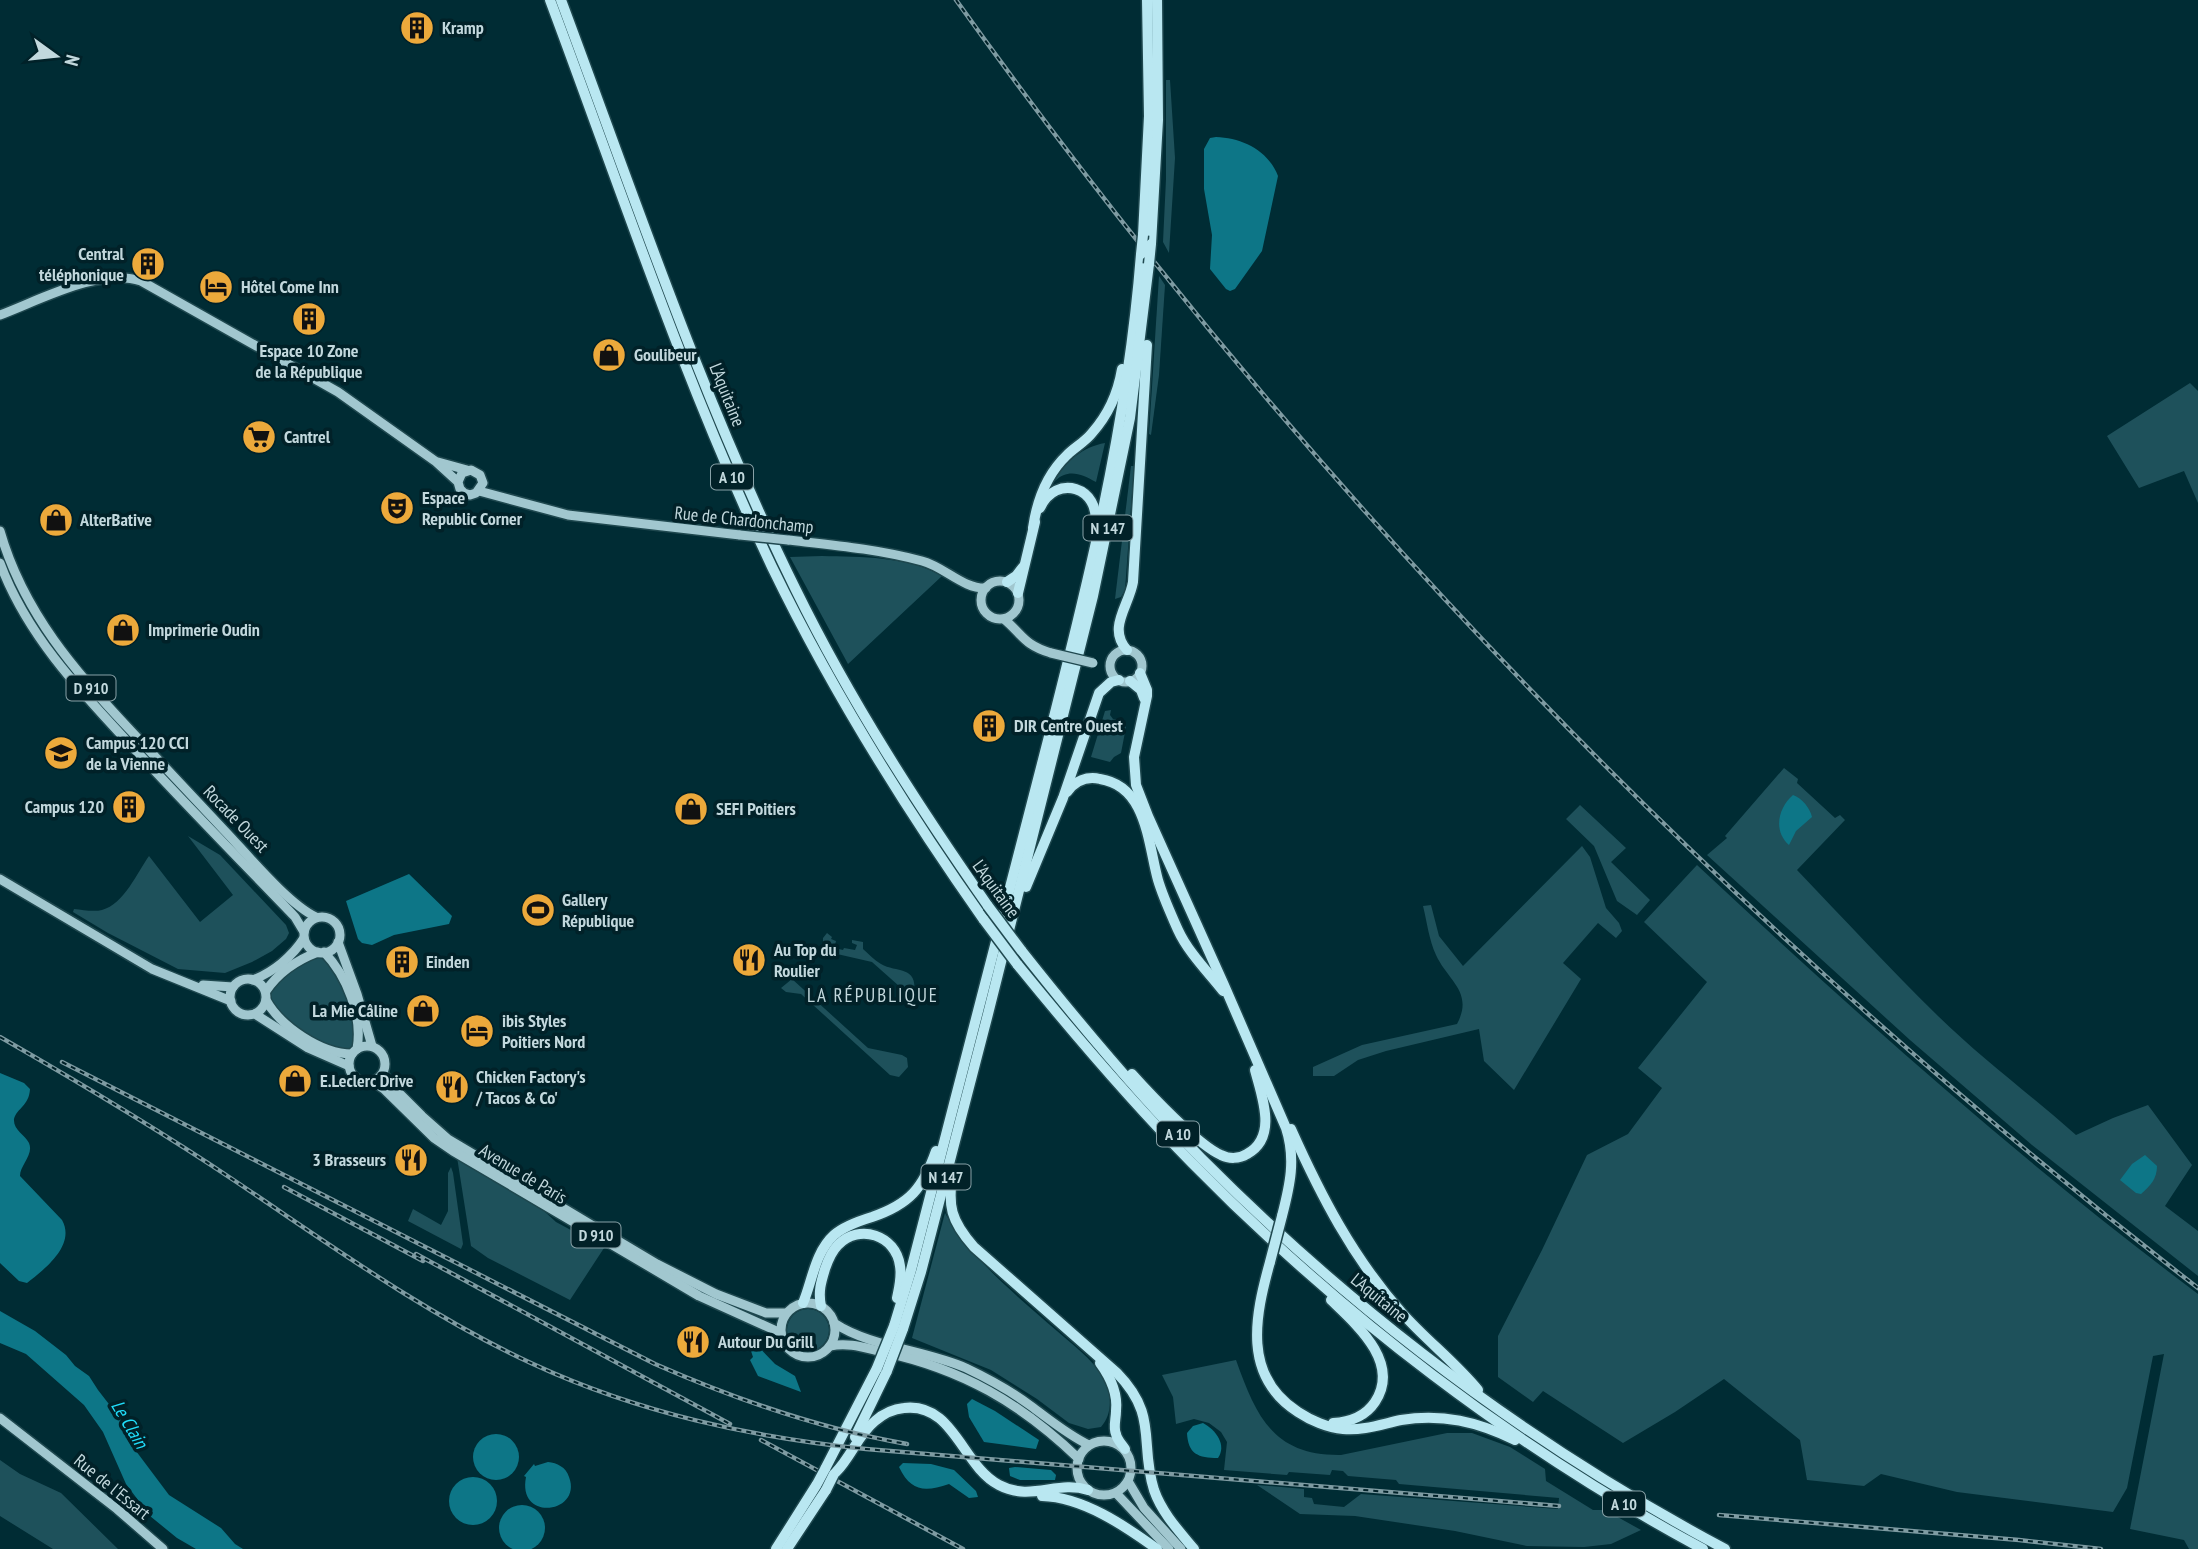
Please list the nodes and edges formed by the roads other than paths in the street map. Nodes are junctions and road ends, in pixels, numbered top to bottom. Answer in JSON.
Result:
{"nodes":[{"id":1,"x":550,"y":0,"type":"edge"},
{"id":2,"x":561,"y":0,"type":"edge"},
{"id":3,"x":1147,"y":0,"type":"edge"},
{"id":4,"x":1157,"y":0,"type":"edge"},
{"id":5,"x":1151,"y":266,"type":"junction"},
{"id":6,"x":1139,"y":286,"type":"junction"},
{"id":7,"x":0,"y":315,"type":"edge"},
{"id":8,"x":435,"y":461,"type":"junction"},
{"id":9,"x":467,"y":470,"type":"junction"},
{"id":10,"x":458,"y":482,"type":"junction"},
{"id":11,"x":482,"y":486,"type":"junction"},
{"id":12,"x":1033,"y":528,"type":"junction"},
{"id":13,"x":0,"y":531,"type":"edge"},
{"id":14,"x":0,"y":563,"type":"edge"},
{"id":15,"x":1025,"y":564,"type":"junction"},
{"id":16,"x":1091,"y":564,"type":"junction"},
{"id":17,"x":1007,"y":582,"type":"junction"},
{"id":18,"x":962,"y":583,"type":"junction"},
{"id":19,"x":986,"y":588,"type":"junction"},
{"id":20,"x":1018,"y":593,"type":"junction"},
{"id":21,"x":981,"y":601,"type":"junction"},
{"id":22,"x":1016,"y":611,"type":"junction"},
{"id":23,"x":1004,"y":619,"type":"junction"},
{"id":24,"x":1028,"y":644,"type":"junction"},
{"id":25,"x":1127,"y":650,"type":"junction"},
{"id":26,"x":1110,"y":665,"type":"junction"},
{"id":27,"x":1140,"y":673,"type":"junction"},
{"id":28,"x":1124,"y":680,"type":"junction"},
{"id":29,"x":1144,"y":709,"type":"junction"},
{"id":30,"x":1063,"y":798,"type":"junction"},
{"id":31,"x":1140,"y":803,"type":"junction"},
{"id":32,"x":0,"y":879,"type":"edge"},
{"id":33,"x":316,"y":917,"type":"junction"},
{"id":34,"x":304,"y":935,"type":"junction"},
{"id":35,"x":338,"y":942,"type":"junction"},
{"id":36,"x":1022,"y":947,"type":"junction"},
{"id":37,"x":321,"y":952,"type":"junction"},
{"id":38,"x":178,"y":980,"type":"junction"},
{"id":39,"x":253,"y":980,"type":"junction"},
{"id":40,"x":233,"y":987,"type":"junction"},
{"id":41,"x":266,"y":996,"type":"junction"},
{"id":42,"x":1228,"y":998,"type":"junction"},
{"id":43,"x":231,"y":1001,"type":"junction"},
{"id":44,"x":254,"y":1014,"type":"junction"},
{"id":45,"x":986,"y":1019,"type":"junction"},
{"id":46,"x":1247,"y":1039,"type":"junction"},
{"id":47,"x":372,"y":1046,"type":"junction"},
{"id":48,"x":969,"y":1047,"type":"junction"},
{"id":49,"x":354,"y":1051,"type":"junction"},
{"id":50,"x":349,"y":1066,"type":"junction"},
{"id":51,"x":383,"y":1073,"type":"junction"},
{"id":52,"x":1266,"y":1082,"type":"junction"},
{"id":53,"x":373,"y":1083,"type":"junction"},
{"id":54,"x":1226,"y":1197,"type":"junction"},
{"id":55,"x":803,"y":1303,"type":"junction"},
{"id":56,"x":821,"y":1306,"type":"junction"},
{"id":57,"x":786,"y":1313,"type":"junction"},
{"id":58,"x":834,"y":1323,"type":"junction"},
{"id":59,"x":897,"y":1326,"type":"junction"},
{"id":60,"x":781,"y":1333,"type":"junction"},
{"id":61,"x":830,"y":1346,"type":"junction"},
{"id":62,"x":1091,"y":1352,"type":"junction"},
{"id":63,"x":1490,"y":1403,"type":"junction"},
{"id":64,"x":0,"y":1418,"type":"edge"},
{"id":65,"x":1323,"y":1423,"type":"junction"},
{"id":66,"x":1089,"y":1446,"type":"junction"},
{"id":67,"x":1125,"y":1449,"type":"junction"},
{"id":68,"x":1547,"y":1455,"type":"junction"},
{"id":69,"x":1079,"y":1459,"type":"junction"},
{"id":70,"x":832,"y":1471,"type":"junction"},
{"id":71,"x":1128,"y":1481,"type":"junction"},
{"id":72,"x":821,"y":1487,"type":"junction"},
{"id":73,"x":1088,"y":1490,"type":"junction"},
{"id":74,"x":1032,"y":1493,"type":"junction"},
{"id":75,"x":1116,"y":1493,"type":"junction"},
{"id":76,"x":163,"y":1549,"type":"edge"},
{"id":77,"x":776,"y":1549,"type":"edge"},
{"id":78,"x":787,"y":1549,"type":"edge"},
{"id":79,"x":1157,"y":1549,"type":"edge"},
{"id":80,"x":1169,"y":1549,"type":"edge"},
{"id":81,"x":1181,"y":1549,"type":"edge"},
{"id":82,"x":1194,"y":1549,"type":"edge"},
{"id":83,"x":1703,"y":1549,"type":"edge"},
{"id":84,"x":1725,"y":1549,"type":"edge"}],
"edges":[{"from":1,"to":54,"type":"highway","name":"L'Aquitaine","number":"A 10","bridge":true},
{"from":2,"to":36,"type":"highway","name":"L'Aquitaine","number":"A 10","bridge":true},
{"from":3,"to":6,"type":"highway","number":"N 147","bridge":true},
{"from":4,"to":5,"type":"highway","bridge":true},
{"from":5,"to":25,"type":"highway"},
{"from":5,"to":45,"type":"highway","number":"N 147"},
{"from":6,"to":12,"type":"highway"},
{"from":6,"to":16,"type":"highway","number":"N 147"},
{"from":7,"to":8,"type":"main road"},
{"from":8,"to":9,"type":"main road"},
{"from":8,"to":10,"type":"main road"},
{"from":9,"to":10,"type":"main road"},
{"from":9,"to":11,"type":"main road"},
{"from":10,"to":11,"type":"main road"},
{"from":11,"to":18,"type":"main road","name":"Rue de Chardonchamp","bridge":true},
{"from":12,"to":15,"type":"highway"},
{"from":12,"to":16,"type":"highway"},
{"from":13,"to":33,"type":"main road","name":"Rocade Ouest","number":"D 910"},
{"from":14,"to":34,"type":"main road","name":"Rocade Ouest","number":"D 910"},
{"from":15,"to":17,"type":"highway"},
{"from":15,"to":20,"type":"highway"},
{"from":16,"to":48,"type":"highway","number":"N 147"},
{"from":17,"to":19,"type":"main road"},
{"from":17,"to":20,"type":"main road"},
{"from":18,"to":19,"type":"main road","name":"Rue de Chardonchamp"},
{"from":18,"to":21,"type":"main road"},
{"from":19,"to":21,"type":"main road"},
{"from":20,"to":22,"type":"main road"},
{"from":21,"to":23,"type":"main road"},
{"from":22,"to":23,"type":"main road"},
{"from":22,"to":24,"type":"main road"},
{"from":23,"to":24,"type":"main road"},
{"from":24,"to":26,"type":"main road","bridge":true},
{"from":25,"to":26,"type":"main road"},
{"from":25,"to":27,"type":"main road"},
{"from":26,"to":28,"type":"main road"},
{"from":27,"to":28,"type":"main road"},
{"from":27,"to":29,"type":"highway"},
{"from":28,"to":29,"type":"highway"},
{"from":28,"to":30,"type":"highway"},
{"from":29,"to":31,"type":"highway"},
{"from":30,"to":31,"type":"highway"},
{"from":30,"to":45,"type":"highway"},
{"from":31,"to":42,"type":"highway"},
{"from":31,"to":42,"type":"highway"},
{"from":32,"to":38,"type":"main road"},
{"from":33,"to":34,"type":"main road"},
{"from":33,"to":35,"type":"main road"},
{"from":34,"to":37,"type":"main road"},
{"from":34,"to":39,"type":"main road"},
{"from":35,"to":37,"type":"main road"},
{"from":35,"to":47,"type":"main road"},
{"from":36,"to":46,"type":"highway"},
{"from":36,"to":63,"type":"highway","name":"L'Aquitaine","number":"A 10"},
{"from":37,"to":41,"type":"main road"},
{"from":37,"to":49,"type":"main road"},
{"from":38,"to":40,"type":"main road"},
{"from":38,"to":43,"type":"main road"},
{"from":39,"to":40,"type":"main road"},
{"from":39,"to":41,"type":"main road"},
{"from":40,"to":43,"type":"main road"},
{"from":41,"to":44,"type":"main road"},
{"from":41,"to":49,"type":"main road"},
{"from":42,"to":46,"type":"highway"},
{"from":43,"to":44,"type":"main road"},
{"from":44,"to":50,"type":"main road"},
{"from":45,"to":59,"type":"highway","number":"N 147"},
{"from":45,"to":62,"type":"highway"},
{"from":46,"to":52,"type":"highway"},
{"from":47,"to":49,"type":"main road"},
{"from":47,"to":51,"type":"main road"},
{"from":48,"to":55,"type":"highway"},
{"from":48,"to":59,"type":"highway","number":"N 147"},
{"from":49,"to":50,"type":"main road"},
{"from":50,"to":53,"type":"main road"},
{"from":51,"to":53,"type":"main road"},
{"from":51,"to":57,"type":"main road","name":"Avenue de Paris","number":"D 910"},
{"from":52,"to":63,"type":"highway"},
{"from":52,"to":65,"type":"highway","bridge":true},
{"from":53,"to":60,"type":"main road","name":"Avenue de Paris","number":"D 910"},
{"from":54,"to":65,"type":"highway"},
{"from":54,"to":68,"type":"highway","name":"L'Aquitaine","number":"A 10"},
{"from":55,"to":56,"type":"main road"},
{"from":55,"to":57,"type":"main road"},
{"from":56,"to":58,"type":"main road"},
{"from":56,"to":59,"type":"highway","number":"N 147"},
{"from":57,"to":60,"type":"main road"},
{"from":58,"to":61,"type":"main road"},
{"from":58,"to":66,"type":"main road"},
{"from":59,"to":70,"type":"highway","number":"N 147","bridge":true},
{"from":60,"to":61,"type":"main road"},
{"from":61,"to":69,"type":"main road"},
{"from":62,"to":67,"type":"highway"},
{"from":62,"to":82,"type":"highway"},
{"from":63,"to":84,"type":"highway","name":"L'Aquitaine","number":"A 10"},
{"from":64,"to":76,"type":"main road","name":"Rue de l'Essart"},
{"from":65,"to":68,"type":"highway"},
{"from":66,"to":67,"type":"main road"},
{"from":66,"to":69,"type":"main road"},
{"from":67,"to":71,"type":"main road"},
{"from":68,"to":83,"type":"highway","name":"L'Aquitaine","number":"A 10"},
{"from":69,"to":73,"type":"main road"},
{"from":70,"to":72,"type":"highway","number":"N 147","bridge":true},
{"from":70,"to":74,"type":"highway"},
{"from":71,"to":75,"type":"main road"},
{"from":71,"to":81,"type":"main road"},
{"from":72,"to":77,"type":"highway","number":"N 147"},
{"from":72,"to":78,"type":"highway","number":"N 147"},
{"from":73,"to":74,"type":"highway"},
{"from":73,"to":75,"type":"main road"},
{"from":74,"to":79,"type":"highway"},
{"from":75,"to":80,"type":"main road"}]}
